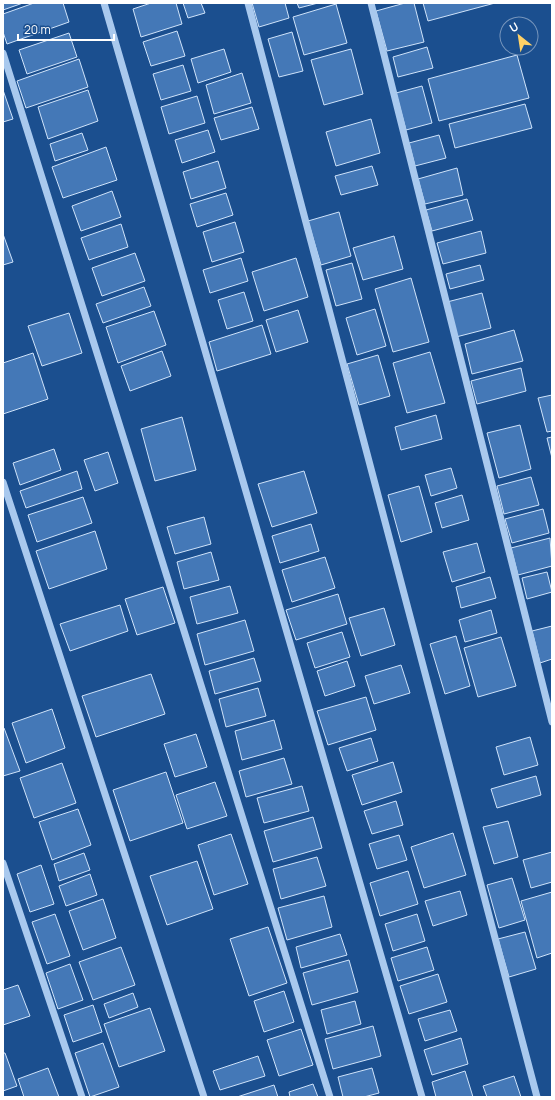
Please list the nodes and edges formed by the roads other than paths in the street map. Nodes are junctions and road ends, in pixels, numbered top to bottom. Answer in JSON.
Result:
{"nodes":[{"id":1,"x":104,"y":3,"type":"edge"},
{"id":2,"x":248,"y":3,"type":"edge"},
{"id":3,"x":371,"y":3,"type":"edge"},
{"id":4,"x":3,"y":53,"type":"edge"},
{"id":5,"x":3,"y":482,"type":"edge"},
{"id":6,"x":552,"y":722,"type":"edge"},
{"id":7,"x":3,"y":863,"type":"edge"},
{"id":8,"x":82,"y":1097,"type":"edge"},
{"id":9,"x":204,"y":1097,"type":"edge"},
{"id":10,"x":330,"y":1097,"type":"edge"},
{"id":11,"x":422,"y":1097,"type":"edge"},
{"id":12,"x":536,"y":1097,"type":"edge"}],
"edges":[{"from":1,"to":11,"type":"street"},
{"from":2,"to":12,"type":"street"},
{"from":3,"to":6,"type":"street"},
{"from":4,"to":10,"type":"street"},
{"from":5,"to":9,"type":"street"},
{"from":7,"to":8,"type":"street"}]}
